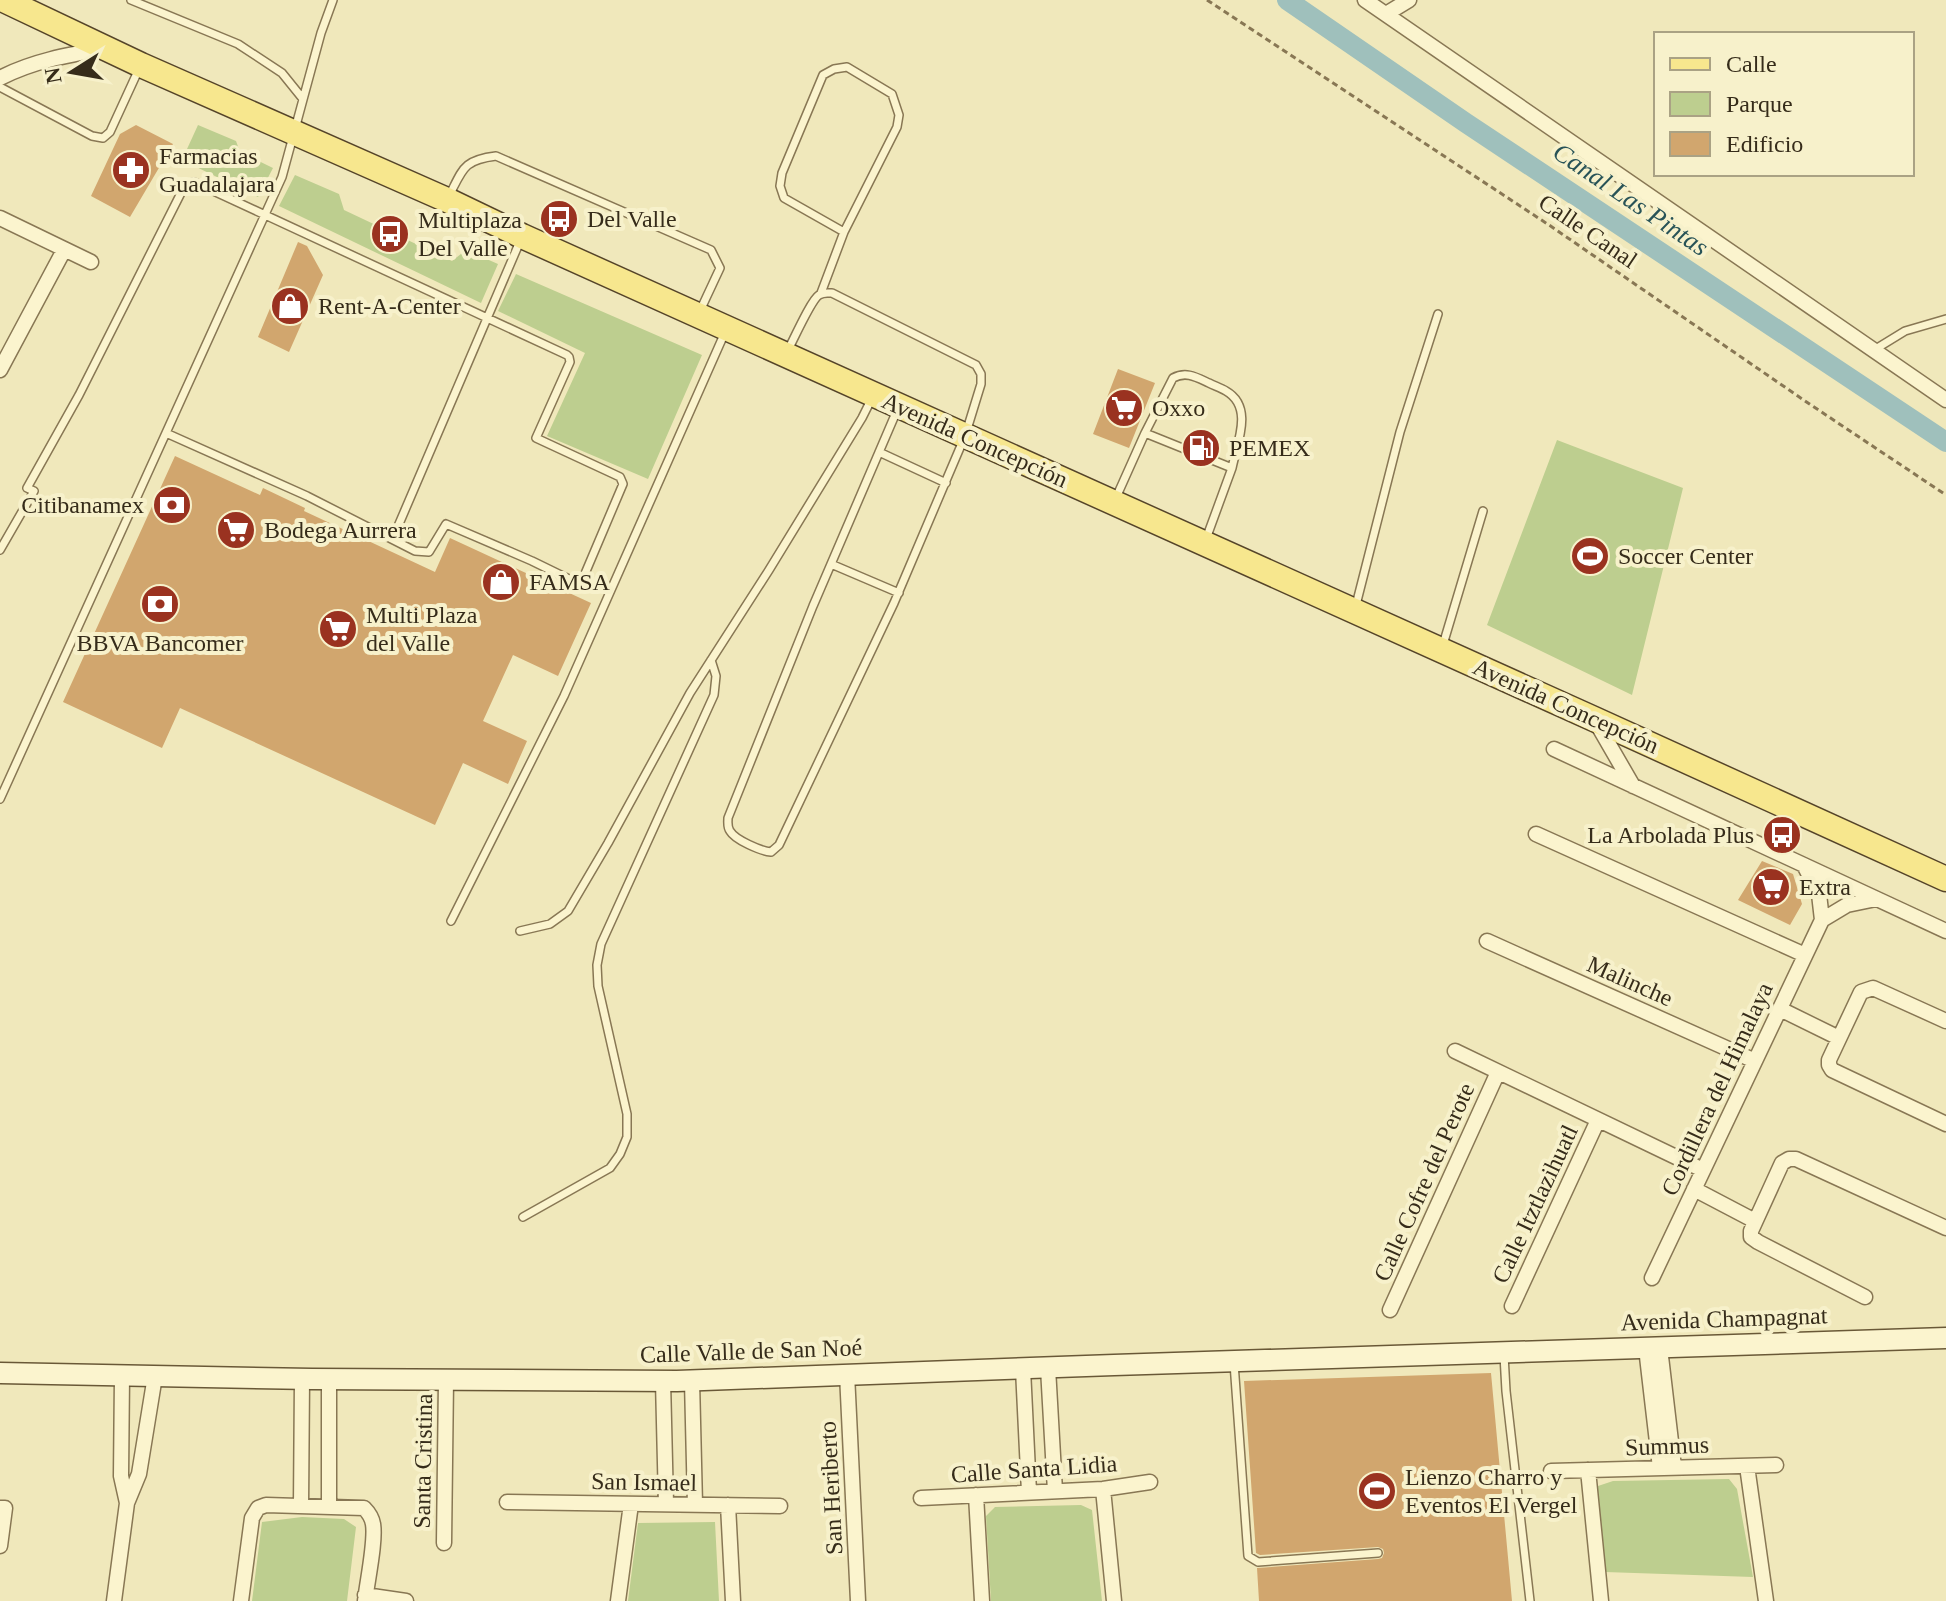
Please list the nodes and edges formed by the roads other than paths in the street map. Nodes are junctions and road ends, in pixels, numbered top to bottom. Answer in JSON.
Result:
{"nodes":[{"id":1,"x":7,"y":0,"type":"edge"},
{"id":2,"x":131,"y":0,"type":"edge"},
{"id":3,"x":333,"y":0,"type":"edge"},
{"id":4,"x":1365,"y":0,"type":"edge"},
{"id":5,"x":1409,"y":0,"type":"edge"},
{"id":6,"x":1386,"y":14,"type":"junction"},
{"id":7,"x":106,"y":48,"type":"junction"},
{"id":8,"x":141,"y":65,"type":"junction"},
{"id":9,"x":0,"y":78,"type":"edge"},
{"id":10,"x":0,"y":87,"type":"edge"},
{"id":11,"x":303,"y":99,"type":"junction"},
{"id":12,"x":294,"y":133,"type":"junction"},
{"id":13,"x":447,"y":200,"type":"junction"},
{"id":14,"x":264,"y":215,"type":"junction"},
{"id":15,"x":0,"y":218,"type":"edge"},
{"id":16,"x":844,"y":232,"type":"junction"},
{"id":17,"x":522,"y":236,"type":"junction"},
{"id":18,"x":64,"y":250,"type":"junction"},
{"id":19,"x":91,"y":262,"type":"dead end"},
{"id":20,"x":821,"y":293,"type":"junction"},
{"id":21,"x":1438,"y":314,"type":"dead end"},
{"id":22,"x":698,"y":315,"type":"junction"},
{"id":23,"x":487,"y":318,"type":"junction"},
{"id":24,"x":1946,"y":319,"type":"edge"},
{"id":25,"x":727,"y":328,"type":"junction"},
{"id":26,"x":1874,"y":350,"type":"junction"},
{"id":27,"x":785,"y":355,"type":"junction"},
{"id":28,"x":0,"y":370,"type":"edge"},
{"id":29,"x":873,"y":394,"type":"junction"},
{"id":30,"x":1946,"y":400,"type":"edge"},
{"id":31,"x":899,"y":406,"type":"junction"},
{"id":32,"x":166,"y":433,"type":"junction"},
{"id":33,"x":1145,"y":433,"type":"junction"},
{"id":34,"x":965,"y":436,"type":"junction"},
{"id":35,"x":879,"y":452,"type":"junction"},
{"id":36,"x":1232,"y":468,"type":"junction"},
{"id":37,"x":946,"y":483,"type":"junction"},
{"id":38,"x":1114,"y":502,"type":"junction"},
{"id":39,"x":1483,"y":511,"type":"dead end"},
{"id":40,"x":393,"y":538,"type":"junction"},
{"id":41,"x":1204,"y":543,"type":"junction"},
{"id":42,"x":0,"y":550,"type":"edge"},
{"id":43,"x":831,"y":564,"type":"junction"},
{"id":44,"x":899,"y":593,"type":"junction"},
{"id":45,"x":1355,"y":611,"type":"junction"},
{"id":46,"x":1441,"y":650,"type":"junction"},
{"id":47,"x":711,"y":660,"type":"junction"},
{"id":48,"x":1594,"y":719,"type":"junction"},
{"id":49,"x":1554,"y":749,"type":"dead end"},
{"id":50,"x":1633,"y":786,"type":"junction"},
{"id":51,"x":0,"y":799,"type":"edge"},
{"id":52,"x":1536,"y":834,"type":"dead end"},
{"id":53,"x":1804,"y":865,"type":"junction"},
{"id":54,"x":1946,"y":879,"type":"edge"},
{"id":55,"x":1876,"y":899,"type":"junction"},
{"id":56,"x":1822,"y":920,"type":"junction"},
{"id":57,"x":451,"y":921,"type":"dead end"},
{"id":58,"x":520,"y":931,"type":"dead end"},
{"id":59,"x":1946,"y":931,"type":"edge"},
{"id":60,"x":1487,"y":941,"type":"dead end"},
{"id":61,"x":1805,"y":955,"type":"junction"},
{"id":62,"x":1780,"y":1009,"type":"junction"},
{"id":63,"x":1946,"y":1021,"type":"edge"},
{"id":64,"x":1839,"y":1038,"type":"junction"},
{"id":65,"x":1455,"y":1051,"type":"dead end"},
{"id":66,"x":1755,"y":1061,"type":"junction"},
{"id":67,"x":1498,"y":1072,"type":"junction"},
{"id":68,"x":1598,"y":1120,"type":"junction"},
{"id":69,"x":1946,"y":1124,"type":"edge"},
{"id":70,"x":1703,"y":1170,"type":"junction"},
{"id":71,"x":1694,"y":1189,"type":"junction"},
{"id":72,"x":523,"y":1217,"type":"dead end"},
{"id":73,"x":1755,"y":1221,"type":"junction"},
{"id":74,"x":1946,"y":1228,"type":"edge"},
{"id":75,"x":1652,"y":1278,"type":"dead end"},
{"id":76,"x":1865,"y":1297,"type":"dead end"},
{"id":77,"x":1512,"y":1306,"type":"dead end"},
{"id":78,"x":1390,"y":1310,"type":"dead end"},
{"id":79,"x":1946,"y":1338,"type":"edge"},
{"id":80,"x":1653,"y":1348,"type":"junction"},
{"id":81,"x":1504,"y":1353,"type":"junction"},
{"id":82,"x":1234,"y":1361,"type":"junction"},
{"id":83,"x":1048,"y":1368,"type":"junction"},
{"id":84,"x":1023,"y":1369,"type":"junction"},
{"id":85,"x":0,"y":1373,"type":"edge"},
{"id":86,"x":847,"y":1374,"type":"junction"},
{"id":87,"x":122,"y":1376,"type":"junction"},
{"id":88,"x":155,"y":1376,"type":"junction"},
{"id":89,"x":302,"y":1379,"type":"junction"},
{"id":90,"x":329,"y":1379,"type":"junction"},
{"id":91,"x":446,"y":1380,"type":"junction"},
{"id":92,"x":663,"y":1381,"type":"junction"},
{"id":93,"x":692,"y":1381,"type":"junction"},
{"id":94,"x":1776,"y":1465,"type":"dead end"},
{"id":95,"x":1747,"y":1466,"type":"junction"},
{"id":96,"x":1667,"y":1468,"type":"junction"},
{"id":97,"x":1588,"y":1470,"type":"junction"},
{"id":98,"x":1551,"y":1471,"type":"dead end"},
{"id":99,"x":1150,"y":1482,"type":"dead end"},
{"id":100,"x":1103,"y":1489,"type":"junction"},
{"id":101,"x":1055,"y":1491,"type":"junction"},
{"id":102,"x":1029,"y":1492,"type":"junction"},
{"id":103,"x":976,"y":1495,"type":"junction"},
{"id":104,"x":921,"y":1498,"type":"dead end"},
{"id":105,"x":507,"y":1502,"type":"dead end"},
{"id":106,"x":127,"y":1503,"type":"junction"},
{"id":107,"x":631,"y":1504,"type":"junction"},
{"id":108,"x":666,"y":1504,"type":"junction"},
{"id":109,"x":695,"y":1505,"type":"junction"},
{"id":110,"x":728,"y":1505,"type":"junction"},
{"id":111,"x":301,"y":1506,"type":"junction"},
{"id":112,"x":780,"y":1506,"type":"dead end"},
{"id":113,"x":329,"y":1507,"type":"junction"},
{"id":114,"x":3,"y":1508,"type":"edge"},
{"id":115,"x":444,"y":1543,"type":"dead end"},
{"id":116,"x":0,"y":1546,"type":"edge"},
{"id":117,"x":1378,"y":1553,"type":"dead end"},
{"id":118,"x":365,"y":1598,"type":"edge"},
{"id":119,"x":114,"y":1601,"type":"edge"},
{"id":120,"x":241,"y":1601,"type":"edge"},
{"id":121,"x":406,"y":1601,"type":"edge"},
{"id":122,"x":618,"y":1601,"type":"edge"},
{"id":123,"x":733,"y":1601,"type":"edge"},
{"id":124,"x":858,"y":1601,"type":"edge"},
{"id":125,"x":982,"y":1601,"type":"edge"},
{"id":126,"x":1114,"y":1601,"type":"edge"},
{"id":127,"x":1530,"y":1601,"type":"edge"},
{"id":128,"x":1601,"y":1601,"type":"edge"},
{"id":129,"x":1766,"y":1601,"type":"edge"}],
"edges":[{"from":1,"to":7,"type":"main road","name":"Avenida Concepción"},
{"from":2,"to":11,"type":"lane"},
{"from":3,"to":11,"type":"lane"},
{"from":4,"to":6,"type":"street"},
{"from":5,"to":6,"type":"street"},
{"from":6,"to":26,"type":"street"},
{"from":7,"to":8,"type":"main road","name":"Avenida Concepción"},
{"from":7,"to":9,"type":"street"},
{"from":8,"to":10,"type":"lane"},
{"from":8,"to":12,"type":"main road","name":"Avenida Concepción"},
{"from":11,"to":12,"type":"lane"},
{"from":12,"to":13,"type":"main road","name":"Avenida Concepción"},
{"from":12,"to":14,"type":"lane"},
{"from":13,"to":17,"type":"main road","name":"Avenida Concepción"},
{"from":13,"to":22,"type":"lane"},
{"from":14,"to":23,"type":"lane"},
{"from":14,"to":32,"type":"lane"},
{"from":14,"to":42,"type":"lane"},
{"from":15,"to":18,"type":"street"},
{"from":16,"to":16,"type":"lane"},
{"from":16,"to":20,"type":"lane"},
{"from":17,"to":22,"type":"main road","name":"Avenida Concepción"},
{"from":17,"to":23,"type":"lane"},
{"from":18,"to":19,"type":"street"},
{"from":18,"to":28,"type":"street"},
{"from":20,"to":27,"type":"lane"},
{"from":20,"to":34,"type":"lane"},
{"from":21,"to":45,"type":"lane"},
{"from":22,"to":25,"type":"main road","name":"Avenida Concepción"},
{"from":23,"to":40,"type":"lane"},
{"from":23,"to":40,"type":"lane"},
{"from":24,"to":26,"type":"lane"},
{"from":25,"to":27,"type":"main road","name":"Avenida Concepción"},
{"from":25,"to":57,"type":"lane"},
{"from":26,"to":30,"type":"street"},
{"from":27,"to":29,"type":"main road","name":"Avenida Concepción"},
{"from":29,"to":31,"type":"main road","name":"Avenida Concepción"},
{"from":29,"to":47,"type":"lane"},
{"from":31,"to":34,"type":"main road","name":"Avenida Concepción"},
{"from":31,"to":35,"type":"lane"},
{"from":32,"to":40,"type":"lane"},
{"from":32,"to":51,"type":"lane"},
{"from":33,"to":36,"type":"lane"},
{"from":33,"to":36,"type":"lane"},
{"from":33,"to":38,"type":"lane"},
{"from":34,"to":37,"type":"lane"},
{"from":34,"to":38,"type":"main road","name":"Avenida Concepción"},
{"from":35,"to":37,"type":"lane"},
{"from":35,"to":43,"type":"lane"},
{"from":36,"to":41,"type":"lane"},
{"from":37,"to":44,"type":"lane"},
{"from":38,"to":41,"type":"main road","name":"Avenida Concepción"},
{"from":39,"to":46,"type":"lane"},
{"from":41,"to":45,"type":"main road","name":"Avenida Concepción"},
{"from":43,"to":44,"type":"lane"},
{"from":43,"to":44,"type":"lane"},
{"from":45,"to":46,"type":"main road","name":"Avenida Concepción"},
{"from":46,"to":48,"type":"main road","name":"Avenida Concepción"},
{"from":47,"to":58,"type":"lane"},
{"from":47,"to":72,"type":"lane"},
{"from":48,"to":50,"type":"street"},
{"from":48,"to":54,"type":"main road","name":"Avenida Concepción"},
{"from":49,"to":50,"type":"street"},
{"from":50,"to":53,"type":"street"},
{"from":52,"to":61,"type":"street"},
{"from":53,"to":55,"type":"street"},
{"from":53,"to":56,"type":"street"},
{"from":55,"to":56,"type":"street"},
{"from":55,"to":59,"type":"street"},
{"from":56,"to":61,"type":"street","name":"Cordillera del Himalaya"},
{"from":60,"to":66,"type":"street","name":"Malinche"},
{"from":61,"to":62,"type":"street","name":"Cordillera del Himalaya"},
{"from":62,"to":64,"type":"street"},
{"from":62,"to":66,"type":"street","name":"Cordillera del Himalaya"},
{"from":63,"to":64,"type":"street"},
{"from":64,"to":69,"type":"street"},
{"from":65,"to":67,"type":"street"},
{"from":66,"to":70,"type":"street","name":"Cordillera del Himalaya"},
{"from":67,"to":68,"type":"street"},
{"from":67,"to":78,"type":"street","name":"Calle Cofre del Perote"},
{"from":68,"to":70,"type":"street"},
{"from":68,"to":77,"type":"street","name":"Calle Itztlazihuatl"},
{"from":70,"to":71,"type":"street","name":"Cordillera del Himalaya"},
{"from":71,"to":73,"type":"street"},
{"from":71,"to":75,"type":"street","name":"Cordillera del Himalaya"},
{"from":73,"to":74,"type":"street"},
{"from":73,"to":76,"type":"street"},
{"from":79,"to":80,"type":"street","name":"Avenida Champagnat"},
{"from":80,"to":81,"type":"street","name":"Avenida Champagnat"},
{"from":80,"to":96,"type":"street"},
{"from":81,"to":82,"type":"street","name":"Calle Valle de San Noé"},
{"from":81,"to":127,"type":"lane"},
{"from":82,"to":83,"type":"street","name":"Calle Valle de San Noé"},
{"from":82,"to":117,"type":"lane"},
{"from":83,"to":84,"type":"street","name":"Calle Valle de San Noé"},
{"from":83,"to":101,"type":"street"},
{"from":84,"to":86,"type":"street","name":"Calle Valle de San Noé"},
{"from":84,"to":102,"type":"street"},
{"from":85,"to":87,"type":"street","name":"Calle Valle de San Noé"},
{"from":86,"to":93,"type":"street","name":"Calle Valle de San Noé"},
{"from":86,"to":124,"type":"street","name":"San Heriberto"},
{"from":87,"to":88,"type":"street","name":"Calle Valle de San Noé"},
{"from":87,"to":106,"type":"street"},
{"from":88,"to":89,"type":"street","name":"Calle Valle de San Noé"},
{"from":88,"to":106,"type":"street"},
{"from":89,"to":90,"type":"street","name":"Calle Valle de San Noé"},
{"from":89,"to":111,"type":"street"},
{"from":90,"to":91,"type":"street","name":"Calle Valle de San Noé"},
{"from":90,"to":113,"type":"street"},
{"from":91,"to":92,"type":"street","name":"Calle Valle de San Noé"},
{"from":91,"to":115,"type":"street","name":"Santa Cristina"},
{"from":92,"to":93,"type":"street","name":"Calle Valle de San Noé"},
{"from":92,"to":108,"type":"street"},
{"from":93,"to":109,"type":"street"},
{"from":94,"to":95,"type":"street","name":"Summus"},
{"from":95,"to":96,"type":"street","name":"Summus"},
{"from":95,"to":129,"type":"street"},
{"from":96,"to":97,"type":"street","name":"Summus"},
{"from":97,"to":98,"type":"street","name":"Summus"},
{"from":97,"to":128,"type":"street"},
{"from":99,"to":100,"type":"street","name":"Calle Santa Lidia"},
{"from":100,"to":101,"type":"street","name":"Calle Santa Lidia"},
{"from":100,"to":126,"type":"street"},
{"from":101,"to":102,"type":"street","name":"Calle Santa Lidia"},
{"from":102,"to":103,"type":"street","name":"Calle Santa Lidia"},
{"from":103,"to":104,"type":"street","name":"Calle Santa Lidia"},
{"from":103,"to":125,"type":"street"},
{"from":105,"to":107,"type":"street","name":"San Ismael"},
{"from":106,"to":119,"type":"street"},
{"from":107,"to":108,"type":"street","name":"San Ismael"},
{"from":107,"to":122,"type":"street"},
{"from":108,"to":109,"type":"street","name":"San Ismael"},
{"from":109,"to":110,"type":"street","name":"San Ismael"},
{"from":110,"to":112,"type":"street","name":"San Ismael"},
{"from":110,"to":123,"type":"street"},
{"from":111,"to":113,"type":"street"},
{"from":111,"to":120,"type":"street"},
{"from":113,"to":118,"type":"street"},
{"from":114,"to":116,"type":"street"},
{"from":118,"to":121,"type":"street"}]}
